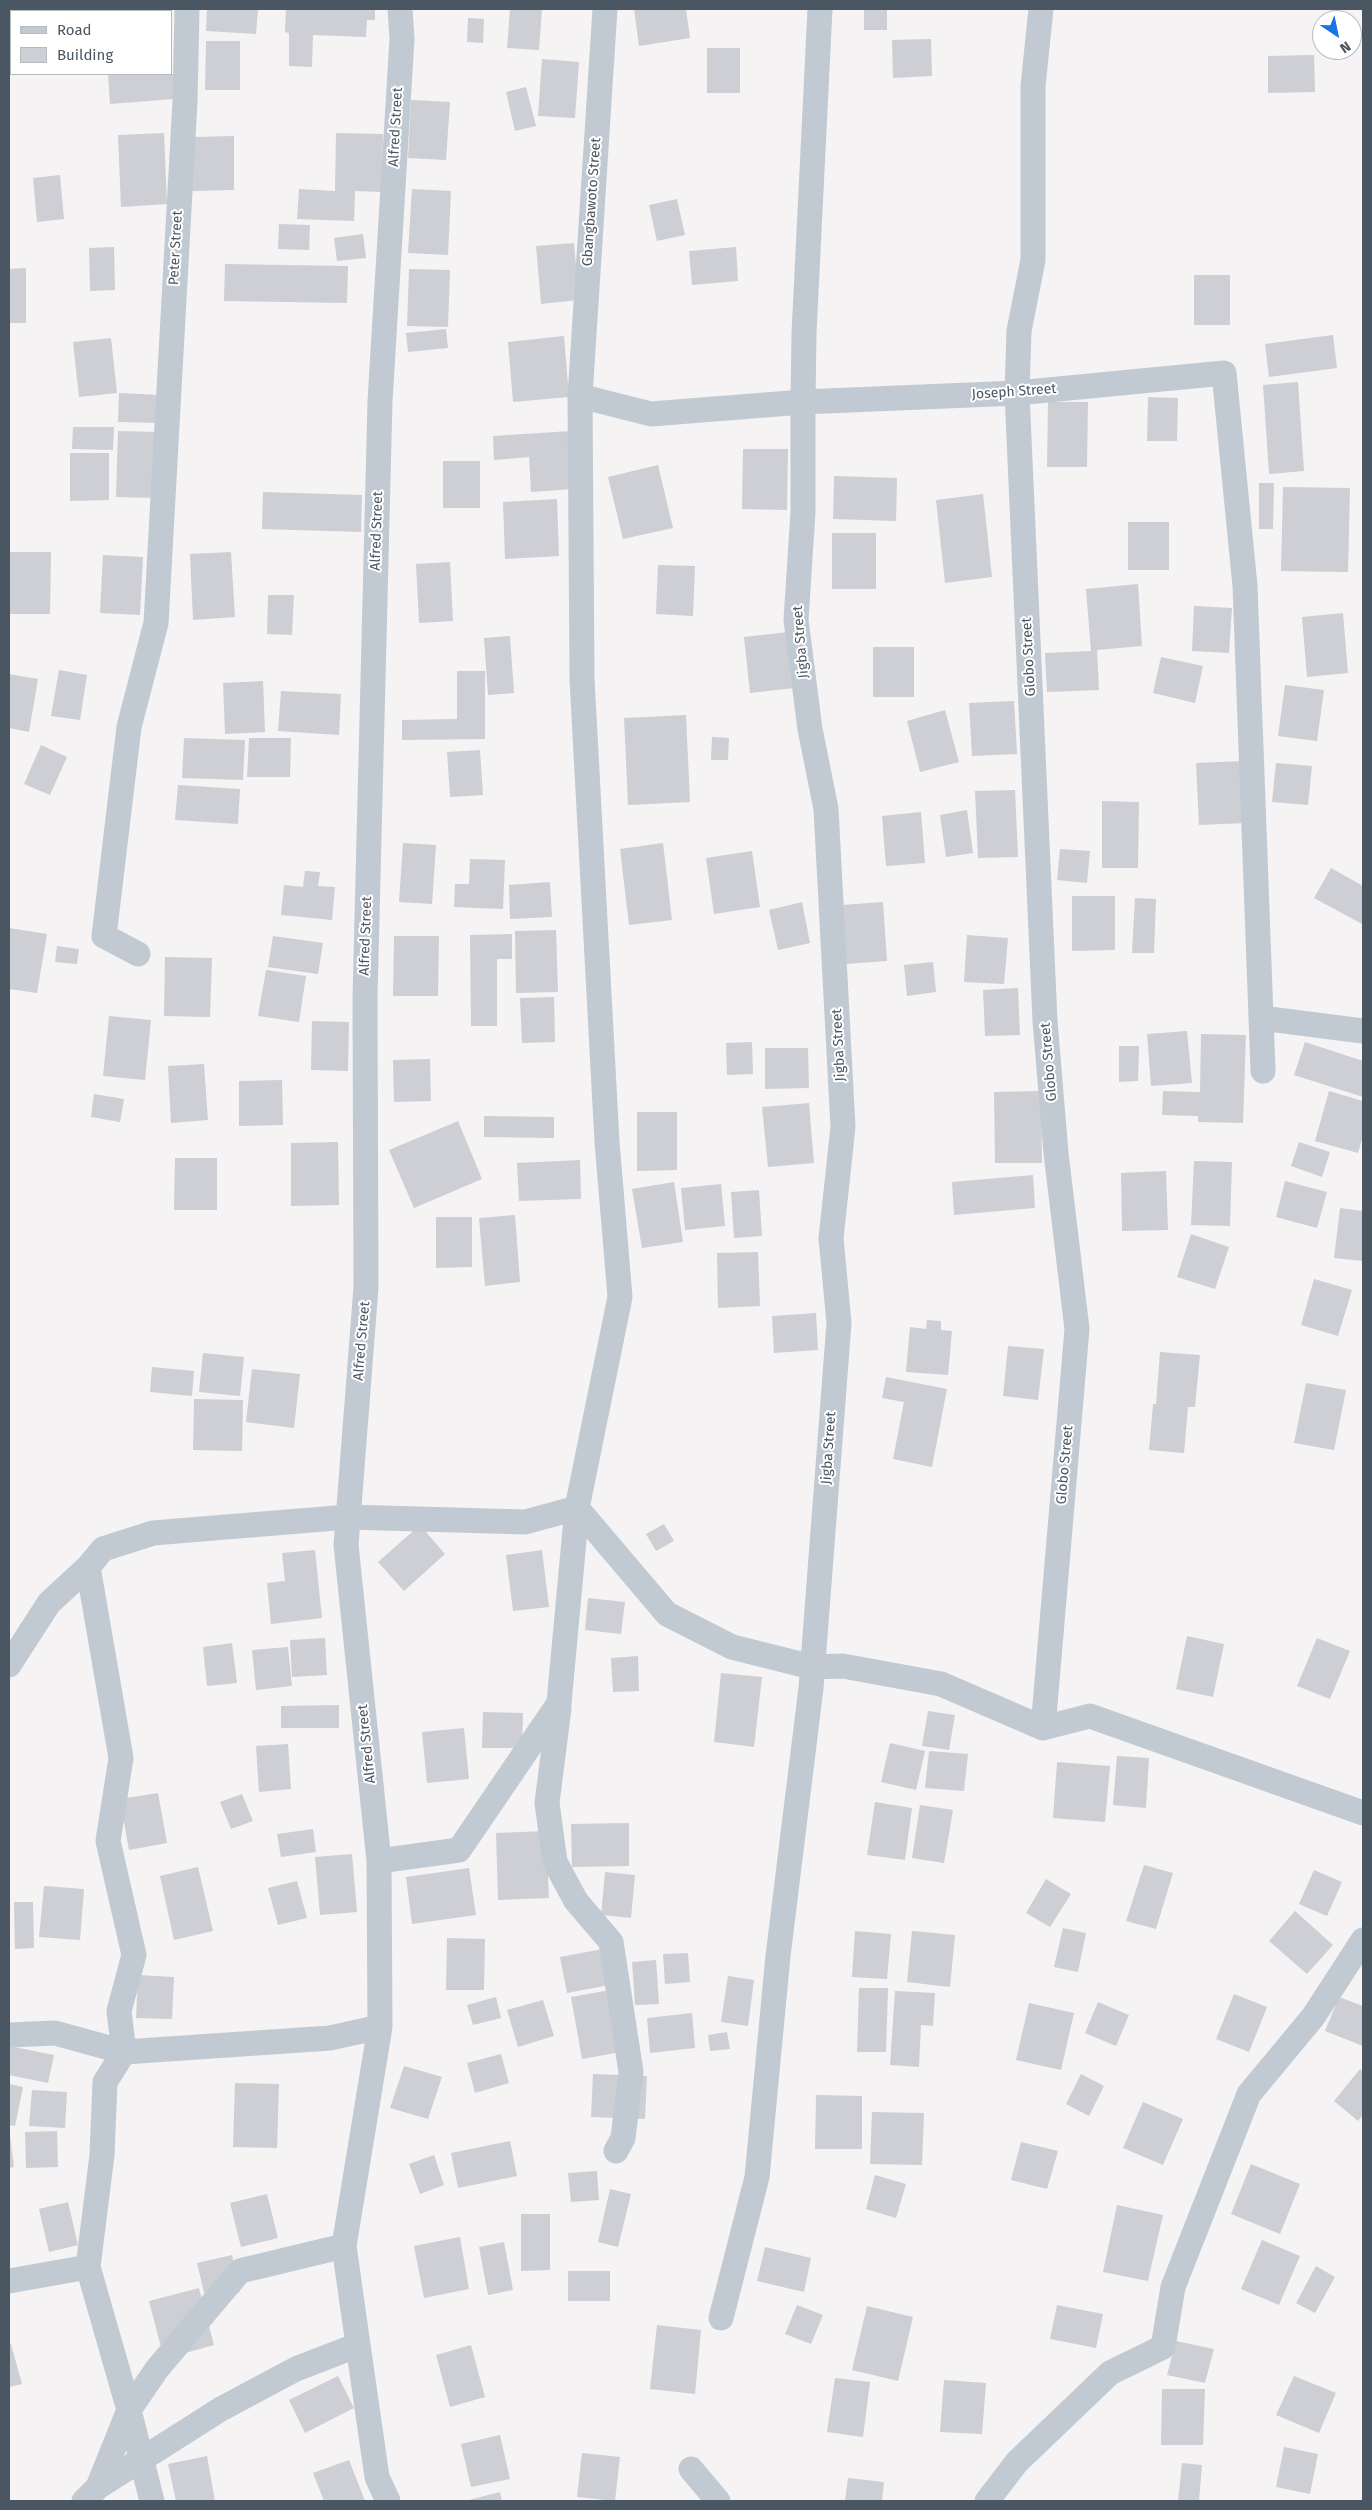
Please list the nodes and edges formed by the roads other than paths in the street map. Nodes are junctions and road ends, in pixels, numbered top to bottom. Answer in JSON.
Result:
{"nodes":[{"id":1,"x":400,"y":9,"type":"edge"},
{"id":2,"x":605,"y":9,"type":"edge"},
{"id":3,"x":820,"y":9,"type":"edge"},
{"id":4,"x":1041,"y":9,"type":"edge"},
{"id":5,"x":181,"y":20,"type":"edge"},
{"id":6,"x":1017,"y":393,"type":"junction"},
{"id":7,"x":580,"y":396,"type":"junction"},
{"id":8,"x":803,"y":402,"type":"junction"},
{"id":9,"x":138,"y":954,"type":"dead end"},
{"id":10,"x":1261,"y":1018,"type":"junction"},
{"id":11,"x":1363,"y":1031,"type":"edge"},
{"id":12,"x":1263,"y":1071,"type":"dead end"},
{"id":13,"x":577,"y":1508,"type":"junction"},
{"id":14,"x":348,"y":1517,"type":"junction"},
{"id":15,"x":88,"y":1567,"type":"junction"},
{"id":16,"x":9,"y":1666,"type":"edge"},
{"id":17,"x":812,"y":1678,"type":"junction"},
{"id":18,"x":559,"y":1704,"type":"junction"},
{"id":19,"x":1043,"y":1728,"type":"junction"},
{"id":20,"x":1363,"y":1813,"type":"edge"},
{"id":21,"x":380,"y":1861,"type":"junction"},
{"id":22,"x":1363,"y":1940,"type":"edge"},
{"id":23,"x":380,"y":2026,"type":"junction"},
{"id":24,"x":9,"y":2035,"type":"edge"},
{"id":25,"x":124,"y":2052,"type":"junction"},
{"id":26,"x":616,"y":2151,"type":"dead end"},
{"id":27,"x":344,"y":2246,"type":"junction"},
{"id":28,"x":88,"y":2267,"type":"junction"},
{"id":29,"x":9,"y":2281,"type":"edge"},
{"id":30,"x":721,"y":2318,"type":"dead end"},
{"id":31,"x":358,"y":2345,"type":"junction"},
{"id":32,"x":129,"y":2410,"type":"junction"},
{"id":33,"x":140,"y":2460,"type":"junction"},
{"id":34,"x":691,"y":2469,"type":"dead end"},
{"id":35,"x":91,"y":2494,"type":"edge"},
{"id":36,"x":152,"y":2501,"type":"edge"},
{"id":37,"x":388,"y":2501,"type":"edge"},
{"id":38,"x":718,"y":2501,"type":"edge"},
{"id":39,"x":987,"y":2501,"type":"edge"}],
"edges":[{"from":1,"to":14,"type":"street","name":"Alfred Street"},
{"from":2,"to":7,"type":"street","name":"Gbangbawoto Street"},
{"from":3,"to":8,"type":"street","name":"Jigba Street"},
{"from":4,"to":6,"type":"street","name":"Globo Street"},
{"from":5,"to":9,"type":"street","name":"Peter Street"},
{"from":6,"to":8,"type":"street","name":"Joseph Street"},
{"from":6,"to":10,"type":"street","name":"Joseph Street"},
{"from":6,"to":19,"type":"street","name":"Globo Street"},
{"from":7,"to":8,"type":"street","name":"Joseph Street"},
{"from":7,"to":13,"type":"street","name":"Gbangbawoto Street"},
{"from":8,"to":17,"type":"street","name":"Jigba Street"},
{"from":10,"to":11,"type":"street"},
{"from":10,"to":12,"type":"street"},
{"from":13,"to":14,"type":"street"},
{"from":13,"to":17,"type":"street"},
{"from":13,"to":18,"type":"street","name":"Gbangbawoto Street"},
{"from":14,"to":15,"type":"street"},
{"from":14,"to":21,"type":"street","name":"Alfred Street"},
{"from":15,"to":16,"type":"street"},
{"from":15,"to":25,"type":"street"},
{"from":17,"to":19,"type":"street"},
{"from":17,"to":30,"type":"street","name":"Jigba Street"},
{"from":18,"to":21,"type":"street"},
{"from":18,"to":26,"type":"street","name":"Gbangbawoto Street"},
{"from":19,"to":20,"type":"street"},
{"from":21,"to":23,"type":"street","name":"Alfred Street"},
{"from":22,"to":39,"type":"street"},
{"from":23,"to":25,"type":"street"},
{"from":23,"to":27,"type":"street","name":"Alfred Street"},
{"from":24,"to":25,"type":"street"},
{"from":25,"to":28,"type":"street"},
{"from":27,"to":31,"type":"street","name":"Alfred Street"},
{"from":27,"to":32,"type":"street"},
{"from":28,"to":29,"type":"street"},
{"from":28,"to":32,"type":"street"},
{"from":31,"to":33,"type":"street"},
{"from":31,"to":37,"type":"street","name":"Alfred Street"},
{"from":32,"to":33,"type":"street"},
{"from":32,"to":35,"type":"street"},
{"from":33,"to":35,"type":"street"},
{"from":33,"to":36,"type":"street"},
{"from":34,"to":38,"type":"street"}]}
